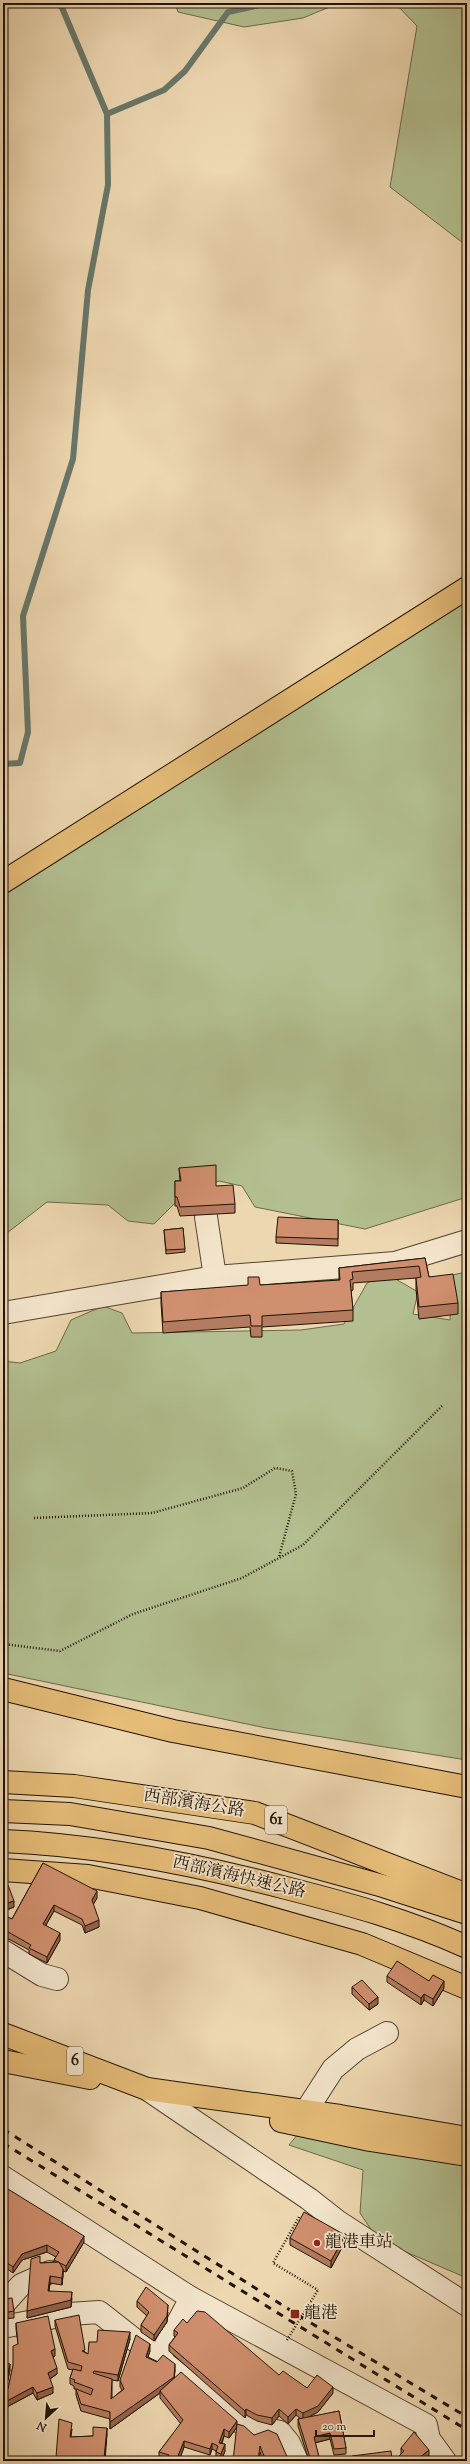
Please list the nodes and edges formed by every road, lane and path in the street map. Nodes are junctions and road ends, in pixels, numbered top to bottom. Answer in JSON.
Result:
{"nodes":[{"id":1,"x":467,"y":588,"type":"edge"},
{"id":2,"x":3,"y":882,"type":"edge"},
{"id":3,"x":206,"y":1217,"type":"edge"},
{"id":4,"x":467,"y":1241,"type":"edge"},
{"id":5,"x":215,"y":1277,"type":"junction"},
{"id":6,"x":3,"y":1313,"type":"edge"},
{"id":7,"x":443,"y":1406,"type":"dead end"},
{"id":8,"x":34,"y":1518,"type":"dead end"},
{"id":9,"x":279,"y":1558,"type":"junction"},
{"id":10,"x":3,"y":1644,"type":"edge"},
{"id":11,"x":3,"y":1689,"type":"edge"},
{"id":12,"x":3,"y":1782,"type":"edge"},
{"id":13,"x":467,"y":1787,"type":"edge"},
{"id":14,"x":3,"y":1811,"type":"edge"},
{"id":15,"x":3,"y":1841,"type":"edge"},
{"id":16,"x":3,"y":1870,"type":"edge"},
{"id":17,"x":467,"y":1895,"type":"edge"},
{"id":18,"x":467,"y":1913,"type":"edge"},
{"id":19,"x":467,"y":1948,"type":"edge"},
{"id":20,"x":3,"y":1951,"type":"edge"},
{"id":21,"x":57,"y":1979,"type":"dead end"},
{"id":22,"x":467,"y":1988,"type":"edge"},
{"id":23,"x":387,"y":2033,"type":"dead end"},
{"id":24,"x":3,"y":2034,"type":"edge"},
{"id":25,"x":3,"y":2061,"type":"edge"},
{"id":26,"x":147,"y":2089,"type":"junction"},
{"id":27,"x":306,"y":2111,"type":"junction"},
{"id":28,"x":467,"y":2138,"type":"edge"},
{"id":29,"x":467,"y":2155,"type":"edge"},
{"id":30,"x":3,"y":2177,"type":"edge"},
{"id":31,"x":309,"y":2199,"type":"junction"},
{"id":32,"x":50,"y":2272,"type":"edge"},
{"id":33,"x":191,"y":2298,"type":"junction"},
{"id":34,"x":3,"y":2305,"type":"edge"},
{"id":35,"x":467,"y":2305,"type":"edge"},
{"id":36,"x":3,"y":2327,"type":"edge"},
{"id":37,"x":287,"y":2340,"type":"dead end"},
{"id":38,"x":159,"y":2358,"type":"junction"},
{"id":39,"x":297,"y":2461,"type":"edge"},
{"id":40,"x":445,"y":2461,"type":"edge"}],
"edges":[{"from":1,"to":2,"type":"main road"},
{"from":3,"to":5,"type":"street"},
{"from":4,"to":5,"type":"street"},
{"from":5,"to":6,"type":"street"},
{"from":7,"to":9,"type":"path"},
{"from":8,"to":9,"type":"path"},
{"from":9,"to":10,"type":"path"},
{"from":11,"to":13,"type":"main road"},
{"from":12,"to":17,"type":"main road","name":"西部濱海公路","number":"61"},
{"from":14,"to":18,"type":"main road","name":"西部濱海快速公路","number":"61"},
{"from":15,"to":19,"type":"main road","name":"西部濱海快速公路"},
{"from":16,"to":22,"type":"main road"},
{"from":20,"to":21,"type":"street"},
{"from":23,"to":27,"type":"street"},
{"from":24,"to":26,"type":"main road","number":"6"},
{"from":25,"to":26,"type":"main road","number":"6"},
{"from":26,"to":27,"type":"main road"},
{"from":26,"to":29,"type":"main road"},
{"from":26,"to":31,"type":"street"},
{"from":27,"to":28,"type":"main road"},
{"from":30,"to":33,"type":"street"},
{"from":31,"to":35,"type":"street"},
{"from":31,"to":37,"type":"path","bridge":true},
{"from":32,"to":34,"type":"street"},
{"from":33,"to":38,"type":"street"},
{"from":33,"to":40,"type":"street"},
{"from":36,"to":38,"type":"street"},
{"from":38,"to":39,"type":"street"}]}
